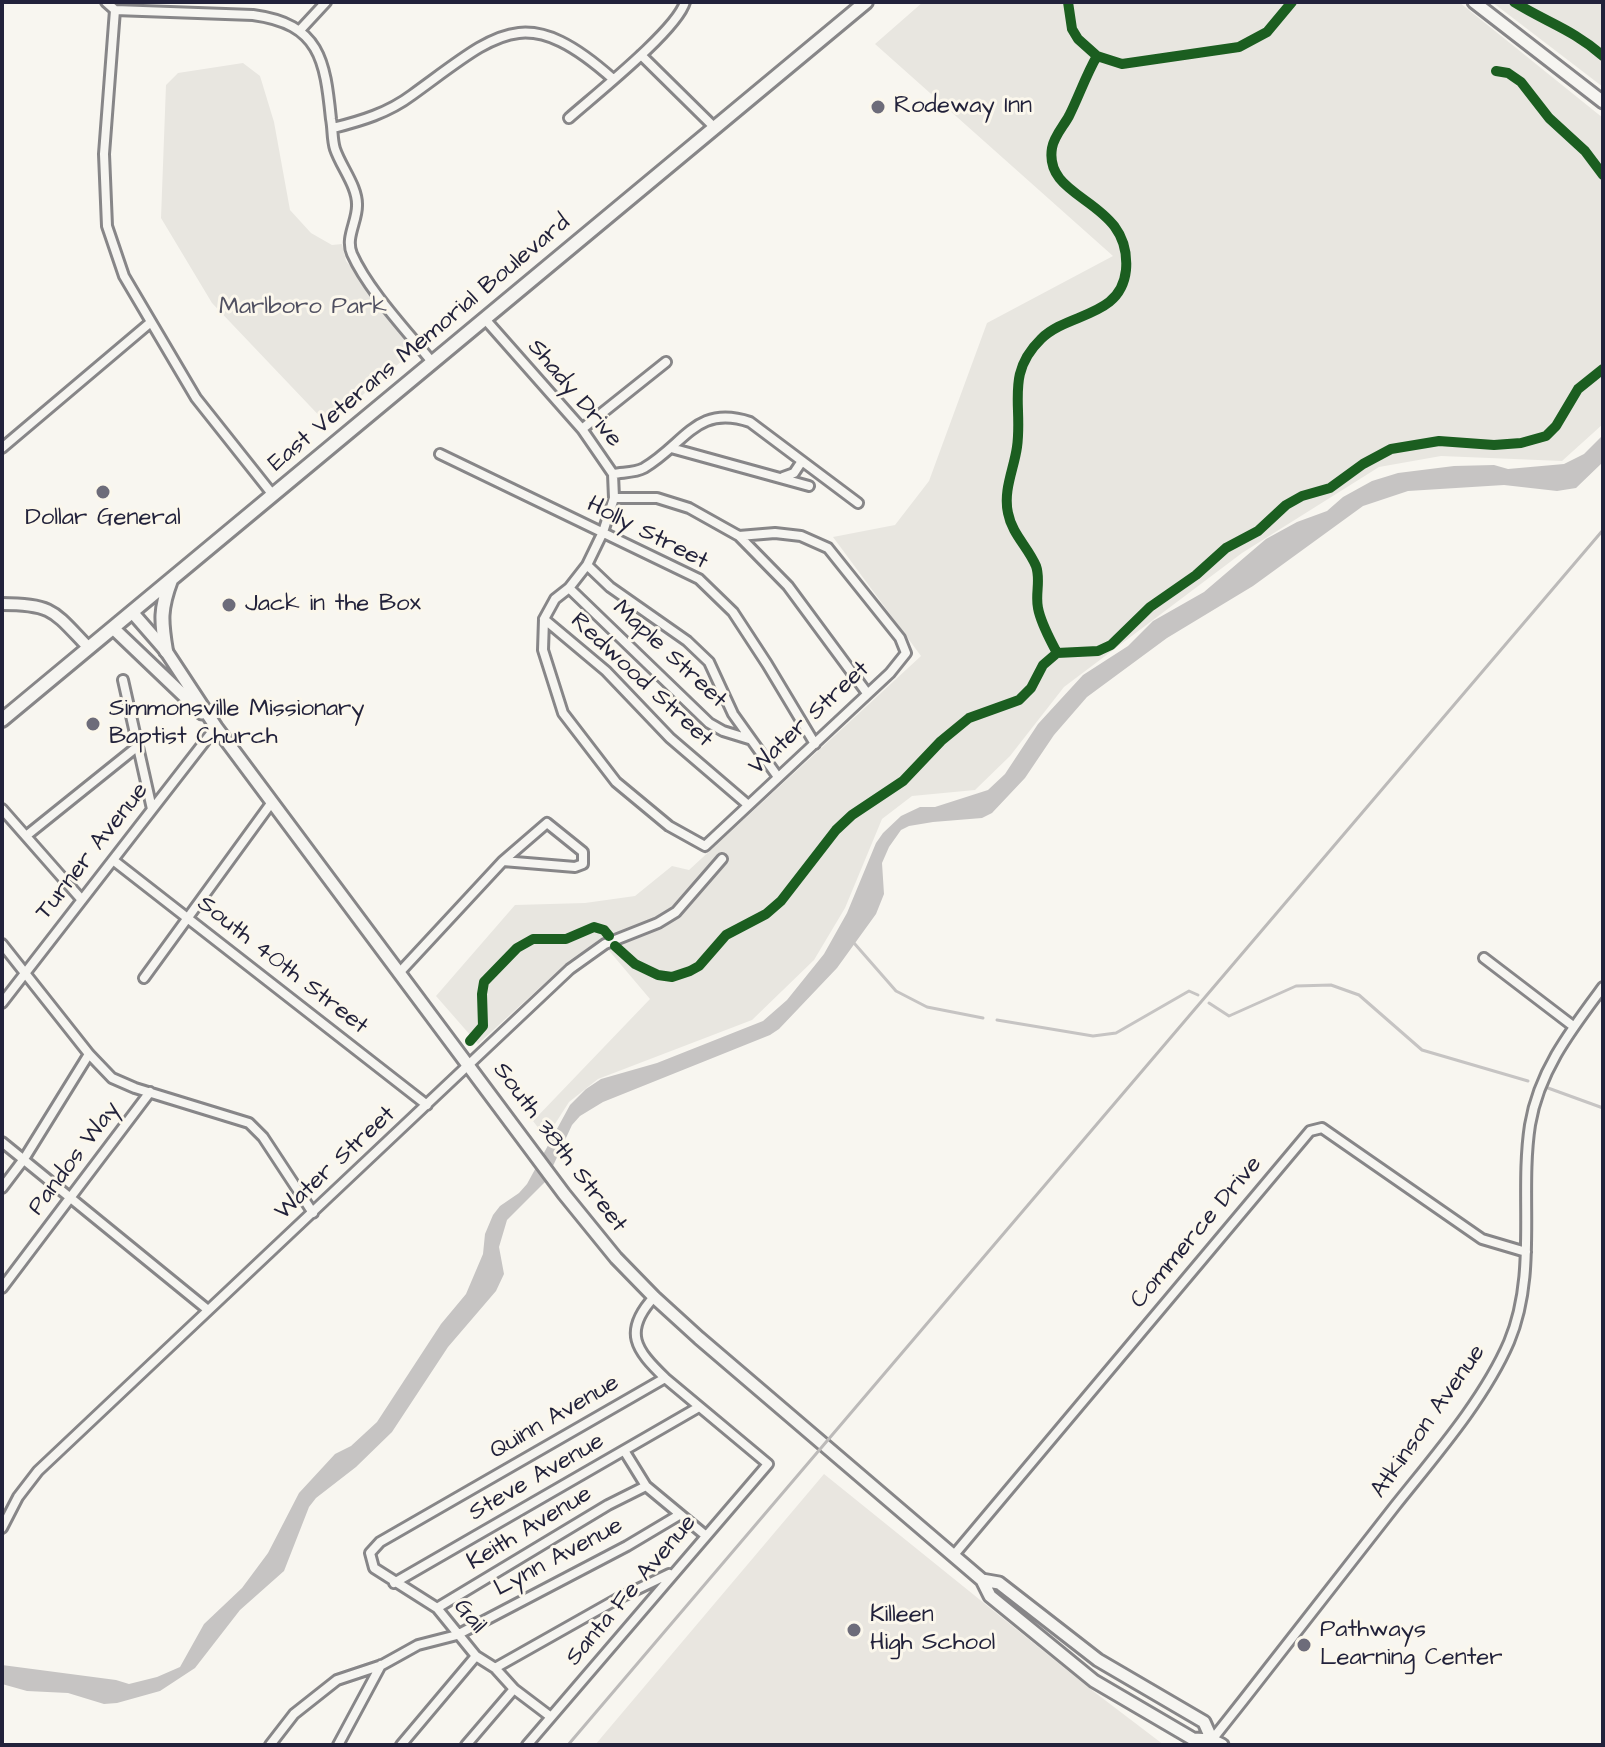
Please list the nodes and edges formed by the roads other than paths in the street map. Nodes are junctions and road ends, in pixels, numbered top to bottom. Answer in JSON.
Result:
{"nodes":[{"id":1,"x":106,"y":2,"type":"edge"},
{"id":2,"x":326,"y":2,"type":"edge"},
{"id":3,"x":685,"y":2,"type":"edge"},
{"id":4,"x":866,"y":2,"type":"edge"},
{"id":5,"x":1474,"y":2,"type":"edge"},
{"id":6,"x":115,"y":10,"type":"junction"},
{"id":7,"x":301,"y":29,"type":"junction"},
{"id":8,"x":495,"y":29,"type":"dead end"},
{"id":9,"x":578,"y":40,"type":"dead end"},
{"id":10,"x":641,"y":55,"type":"junction"},
{"id":11,"x":613,"y":79,"type":"junction"},
{"id":12,"x":1603,"y":102,"type":"edge"},
{"id":13,"x":569,"y":118,"type":"dead end"},
{"id":14,"x":714,"y":127,"type":"junction"},
{"id":15,"x":333,"y":128,"type":"junction"},
{"id":16,"x":484,"y":318,"type":"junction"},
{"id":17,"x":151,"y":322,"type":"junction"},
{"id":18,"x":432,"y":362,"type":"junction"},
{"id":19,"x":666,"y":362,"type":"dead end"},
{"id":20,"x":582,"y":429,"type":"junction"},
{"id":21,"x":2,"y":448,"type":"edge"},
{"id":22,"x":671,"y":448,"type":"junction"},
{"id":23,"x":440,"y":454,"type":"dead end"},
{"id":24,"x":802,"y":461,"type":"junction"},
{"id":25,"x":613,"y":474,"type":"junction"},
{"id":26,"x":778,"y":478,"type":"junction"},
{"id":27,"x":809,"y":486,"type":"dead end"},
{"id":28,"x":273,"y":495,"type":"junction"},
{"id":29,"x":614,"y":498,"type":"junction"},
{"id":30,"x":858,"y":503,"type":"dead end"},
{"id":31,"x":603,"y":532,"type":"junction"},
{"id":32,"x":739,"y":536,"type":"junction"},
{"id":33,"x":587,"y":565,"type":"junction"},
{"id":34,"x":171,"y":580,"type":"junction"},
{"id":35,"x":569,"y":588,"type":"junction"},
{"id":36,"x":2,"y":604,"type":"edge"},
{"id":37,"x":132,"y":612,"type":"junction"},
{"id":38,"x":544,"y":619,"type":"junction"},
{"id":39,"x":113,"y":628,"type":"junction"},
{"id":40,"x":89,"y":648,"type":"junction"},
{"id":41,"x":166,"y":651,"type":"junction"},
{"id":42,"x":123,"y":680,"type":"dead end"},
{"id":43,"x":867,"y":693,"type":"junction"},
{"id":44,"x":2,"y":720,"type":"edge"},
{"id":45,"x":216,"y":727,"type":"junction"},
{"id":46,"x":750,"y":739,"type":"junction"},
{"id":47,"x":815,"y":744,"type":"junction"},
{"id":48,"x":138,"y":746,"type":"junction"},
{"id":49,"x":778,"y":777,"type":"junction"},
{"id":50,"x":272,"y":802,"type":"junction"},
{"id":51,"x":747,"y":804,"type":"junction"},
{"id":52,"x":2,"y":809,"type":"edge"},
{"id":53,"x":152,"y":809,"type":"junction"},
{"id":54,"x":26,"y":836,"type":"junction"},
{"id":55,"x":722,"y":859,"type":"dead end"},
{"id":56,"x":113,"y":860,"type":"junction"},
{"id":57,"x":503,"y":861,"type":"junction"},
{"id":58,"x":82,"y":900,"type":"junction"},
{"id":59,"x":188,"y":918,"type":"junction"},
{"id":60,"x":2,"y":944,"type":"edge"},
{"id":61,"x":1484,"y":958,"type":"dead end"},
{"id":62,"x":26,"y":972,"type":"junction"},
{"id":63,"x":399,"y":973,"type":"junction"},
{"id":64,"x":144,"y":978,"type":"dead end"},
{"id":65,"x":1603,"y":987,"type":"edge"},
{"id":66,"x":2,"y":1003,"type":"edge"},
{"id":67,"x":1573,"y":1026,"type":"junction"},
{"id":68,"x":89,"y":1054,"type":"junction"},
{"id":69,"x":468,"y":1066,"type":"junction"},
{"id":70,"x":150,"y":1092,"type":"junction"},
{"id":71,"x":427,"y":1105,"type":"junction"},
{"id":72,"x":2,"y":1142,"type":"edge"},
{"id":73,"x":24,"y":1159,"type":"junction"},
{"id":74,"x":2,"y":1188,"type":"edge"},
{"id":75,"x":71,"y":1198,"type":"junction"},
{"id":76,"x":313,"y":1213,"type":"junction"},
{"id":77,"x":1526,"y":1252,"type":"junction"},
{"id":78,"x":2,"y":1288,"type":"edge"},
{"id":79,"x":654,"y":1297,"type":"junction"},
{"id":80,"x":208,"y":1310,"type":"junction"},
{"id":81,"x":665,"y":1378,"type":"junction"},
{"id":82,"x":699,"y":1407,"type":"junction"},
{"id":83,"x":625,"y":1452,"type":"junction"},
{"id":84,"x":646,"y":1486,"type":"junction"},
{"id":85,"x":679,"y":1515,"type":"junction"},
{"id":86,"x":2,"y":1526,"type":"edge"},
{"id":87,"x":705,"y":1535,"type":"junction"},
{"id":88,"x":380,"y":1542,"type":"joint"},
{"id":89,"x":953,"y":1556,"type":"junction"},
{"id":90,"x":674,"y":1572,"type":"junction"},
{"id":91,"x":982,"y":1580,"type":"junction"},
{"id":92,"x":394,"y":1583,"type":"junction"},
{"id":93,"x":437,"y":1608,"type":"junction"},
{"id":94,"x":457,"y":1635,"type":"junction"},
{"id":95,"x":476,"y":1656,"type":"junction"},
{"id":96,"x":1092,"y":1656,"type":"junction"},
{"id":97,"x":382,"y":1665,"type":"junction"},
{"id":98,"x":495,"y":1668,"type":"junction"},
{"id":99,"x":1080,"y":1670,"type":"junction"},
{"id":100,"x":514,"y":1689,"type":"junction"},
{"id":101,"x":551,"y":1717,"type":"junction"},
{"id":102,"x":1214,"y":1743,"type":"edge"},
{"id":103,"x":270,"y":1745,"type":"edge"},
{"id":104,"x":338,"y":1745,"type":"edge"},
{"id":105,"x":401,"y":1745,"type":"edge"},
{"id":106,"x":466,"y":1745,"type":"edge"},
{"id":107,"x":527,"y":1745,"type":"edge"}],
"edges":[{"from":1,"to":6,"type":"street"},
{"from":2,"to":7,"type":"street"},
{"from":3,"to":10,"type":"street"},
{"from":4,"to":14,"type":"main road","name":"East Veterans Memorial Boulevard"},
{"from":5,"to":12,"type":"main road"},
{"from":6,"to":7,"type":"street"},
{"from":6,"to":17,"type":"street"},
{"from":7,"to":15,"type":"street"},
{"from":8,"to":15,"type":"street"},
{"from":9,"to":11,"type":"street"},
{"from":10,"to":11,"type":"street"},
{"from":10,"to":14,"type":"street"},
{"from":11,"to":13,"type":"street"},
{"from":14,"to":16,"type":"main road","name":"East Veterans Memorial Boulevard"},
{"from":15,"to":18,"type":"street"},
{"from":16,"to":18,"type":"main road","name":"East Veterans Memorial Boulevard"},
{"from":16,"to":20,"type":"street","name":"Shady Drive"},
{"from":17,"to":21,"type":"street"},
{"from":17,"to":28,"type":"street"},
{"from":18,"to":28,"type":"main road","name":"East Veterans Memorial Boulevard"},
{"from":19,"to":20,"type":"street"},
{"from":20,"to":25,"type":"street","name":"Shady Drive"},
{"from":22,"to":24,"type":"street"},
{"from":22,"to":25,"type":"street"},
{"from":22,"to":26,"type":"street"},
{"from":23,"to":31,"type":"street","name":"Holly Street"},
{"from":24,"to":26,"type":"street"},
{"from":24,"to":30,"type":"street"},
{"from":25,"to":29,"type":"street","name":"Shady Drive"},
{"from":26,"to":27,"type":"street"},
{"from":28,"to":34,"type":"main road","name":"East Veterans Memorial Boulevard"},
{"from":29,"to":31,"type":"street","name":"Shady Drive"},
{"from":29,"to":32,"type":"street"},
{"from":31,"to":33,"type":"street","name":"Shady Drive"},
{"from":31,"to":47,"type":"street","name":"Holly Street"},
{"from":32,"to":43,"type":"street"},
{"from":32,"to":43,"type":"street","name":"Water Street"},
{"from":33,"to":35,"type":"street","name":"Shady Drive"},
{"from":33,"to":46,"type":"street"},
{"from":34,"to":37,"type":"main road","name":"East Veterans Memorial Boulevard"},
{"from":34,"to":41,"type":"main road"},
{"from":35,"to":38,"type":"street","name":"Shady Drive"},
{"from":35,"to":46,"type":"street","name":"Maple Street"},
{"from":36,"to":40,"type":"street"},
{"from":37,"to":39,"type":"main road","name":"East Veterans Memorial Boulevard"},
{"from":37,"to":41,"type":"main road","name":"South 38th Street"},
{"from":38,"to":51,"type":"street","name":"Redwood Street"},
{"from":38,"to":51,"type":"street","name":"Water Street"},
{"from":39,"to":40,"type":"main road","name":"East Veterans Memorial Boulevard"},
{"from":39,"to":45,"type":"main road","name":"South 38th Street"},
{"from":40,"to":44,"type":"main road","name":"East Veterans Memorial Boulevard"},
{"from":41,"to":45,"type":"main road","name":"South 38th Street"},
{"from":42,"to":48,"type":"street"},
{"from":43,"to":47,"type":"street","name":"Water Street"},
{"from":45,"to":50,"type":"main road","name":"South 38th Street"},
{"from":45,"to":53,"type":"street","name":"Turner Avenue"},
{"from":46,"to":49,"type":"street"},
{"from":47,"to":49,"type":"street","name":"Water Street"},
{"from":48,"to":53,"type":"street"},
{"from":48,"to":54,"type":"street"},
{"from":49,"to":51,"type":"street","name":"Water Street"},
{"from":50,"to":59,"type":"street"},
{"from":50,"to":63,"type":"main road","name":"South 38th Street"},
{"from":52,"to":54,"type":"street"},
{"from":53,"to":56,"type":"street","name":"Turner Avenue"},
{"from":54,"to":58,"type":"street"},
{"from":55,"to":69,"type":"street","name":"Water Street"},
{"from":56,"to":58,"type":"street","name":"Turner Avenue"},
{"from":56,"to":59,"type":"street","name":"South 40th Street"},
{"from":57,"to":57,"type":"street"},
{"from":57,"to":63,"type":"street"},
{"from":58,"to":62,"type":"street","name":"Turner Avenue"},
{"from":59,"to":64,"type":"street"},
{"from":59,"to":71,"type":"street","name":"South 40th Street"},
{"from":60,"to":62,"type":"street"},
{"from":61,"to":67,"type":"street"},
{"from":62,"to":66,"type":"street","name":"Turner Avenue"},
{"from":62,"to":68,"type":"street"},
{"from":63,"to":69,"type":"main road","name":"South 38th Street"},
{"from":65,"to":67,"type":"street","name":"Atkinson Avenue"},
{"from":67,"to":77,"type":"street","name":"Atkinson Avenue"},
{"from":68,"to":70,"type":"street"},
{"from":68,"to":73,"type":"street"},
{"from":69,"to":71,"type":"street","name":"Water Street"},
{"from":69,"to":79,"type":"main road","name":"South 38th Street"},
{"from":70,"to":75,"type":"street","name":"Pandos Way"},
{"from":70,"to":76,"type":"street"},
{"from":71,"to":76,"type":"street","name":"Water Street"},
{"from":72,"to":73,"type":"street"},
{"from":73,"to":74,"type":"street"},
{"from":73,"to":75,"type":"street"},
{"from":75,"to":78,"type":"street","name":"Pandos Way"},
{"from":75,"to":80,"type":"street"},
{"from":76,"to":80,"type":"street","name":"Water Street"},
{"from":77,"to":89,"type":"street","name":"Commerce Drive"},
{"from":77,"to":102,"type":"street","name":"Atkinson Avenue"},
{"from":79,"to":81,"type":"street","name":"Quinn Avenue"},
{"from":79,"to":89,"type":"main road","name":"South 38th Street"},
{"from":80,"to":86,"type":"street","name":"Water Street"},
{"from":81,"to":82,"type":"street"},
{"from":81,"to":88,"type":"street","name":"Quinn Avenue"},
{"from":82,"to":83,"type":"street","name":"Steve Avenue"},
{"from":82,"to":87,"type":"street","name":"Santa Fe Avenue"},
{"from":83,"to":84,"type":"street"},
{"from":83,"to":92,"type":"street","name":"Steve Avenue"},
{"from":84,"to":85,"type":"street"},
{"from":84,"to":93,"type":"street","name":"Keith Avenue"},
{"from":85,"to":87,"type":"street"},
{"from":85,"to":94,"type":"street","name":"Lynn Avenue"},
{"from":87,"to":90,"type":"street","name":"Santa Fe Avenue"},
{"from":88,"to":92,"type":"street","name":"Gail"},
{"from":89,"to":91,"type":"main road","name":"South 38th Street"},
{"from":90,"to":98,"type":"street"},
{"from":90,"to":101,"type":"street","name":"Santa Fe Avenue"},
{"from":91,"to":96,"type":"main road"},
{"from":91,"to":99,"type":"main road"},
{"from":92,"to":93,"type":"street","name":"Gail"},
{"from":93,"to":94,"type":"street","name":"Gail"},
{"from":94,"to":95,"type":"street","name":"Gail"},
{"from":94,"to":97,"type":"street"},
{"from":95,"to":98,"type":"street","name":"Gail"},
{"from":95,"to":105,"type":"street"},
{"from":96,"to":99,"type":"main road"},
{"from":96,"to":102,"type":"main road"},
{"from":97,"to":103,"type":"street"},
{"from":97,"to":104,"type":"street"},
{"from":98,"to":100,"type":"street","name":"Gail"},
{"from":99,"to":102,"type":"main road"},
{"from":100,"to":101,"type":"street","name":"Gail"},
{"from":100,"to":106,"type":"street"},
{"from":101,"to":107,"type":"street","name":"Santa Fe Avenue"}]}
